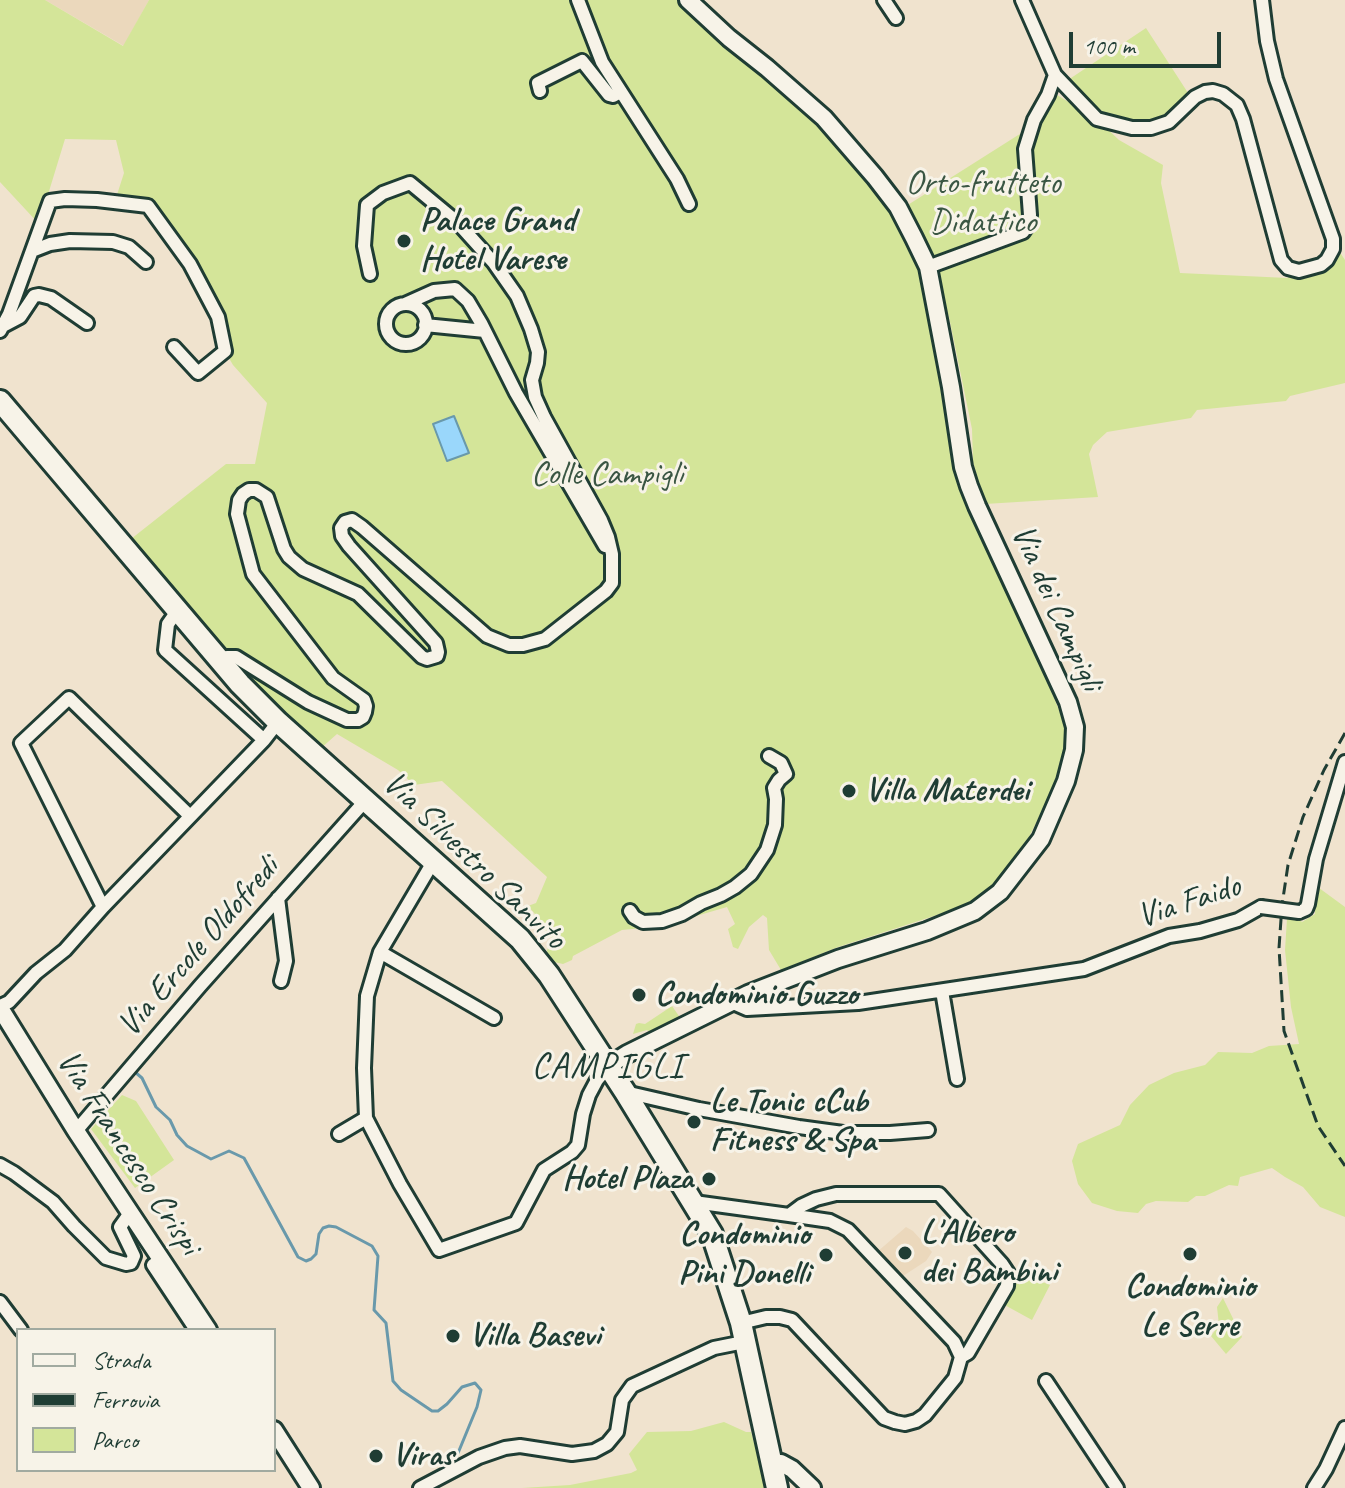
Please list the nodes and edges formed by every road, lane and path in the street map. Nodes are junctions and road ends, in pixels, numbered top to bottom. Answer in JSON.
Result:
{"nodes":[{"id":1,"x":578,"y":0,"type":"edge"},
{"id":2,"x":688,"y":0,"type":"edge"},
{"id":3,"x":884,"y":0,"type":"edge"},
{"id":4,"x":1022,"y":0,"type":"edge"},
{"id":5,"x":1262,"y":0,"type":"edge"},
{"id":6,"x":896,"y":18,"type":"dead end"},
{"id":7,"x":1055,"y":75,"type":"junction"},
{"id":8,"x":540,"y":91,"type":"dead end"},
{"id":9,"x":620,"y":92,"type":"junction"},
{"id":10,"x":689,"y":204,"type":"dead end"},
{"id":11,"x":1333,"y":249,"type":"junction"},
{"id":12,"x":32,"y":251,"type":"junction"},
{"id":13,"x":1345,"y":259,"type":"edge"},
{"id":14,"x":146,"y":262,"type":"dead end"},
{"id":15,"x":928,"y":267,"type":"junction"},
{"id":16,"x":370,"y":274,"type":"dead end"},
{"id":17,"x":405,"y":304,"type":"junction"},
{"id":18,"x":87,"y":323,"type":"dead end"},
{"id":19,"x":425,"y":325,"type":"junction"},
{"id":20,"x":1,"y":328,"type":"edge"},
{"id":21,"x":485,"y":331,"type":"junction"},
{"id":22,"x":174,"y":347,"type":"dead end"},
{"id":23,"x":0,"y":401,"type":"edge"},
{"id":24,"x":613,"y":559,"type":"junction"},
{"id":25,"x":178,"y":610,"type":"junction"},
{"id":26,"x":220,"y":662,"type":"junction"},
{"id":27,"x":278,"y":722,"type":"junction"},
{"id":28,"x":264,"y":740,"type":"junction"},
{"id":29,"x":769,"y":756,"type":"dead end"},
{"id":30,"x":1345,"y":762,"type":"edge"},
{"id":31,"x":1342,"y":780,"type":"edge"},
{"id":32,"x":365,"y":801,"type":"junction"},
{"id":33,"x":190,"y":816,"type":"junction"},
{"id":34,"x":433,"y":862,"type":"junction"},
{"id":35,"x":278,"y":898,"type":"junction"},
{"id":36,"x":103,"y":907,"type":"junction"},
{"id":37,"x":630,"y":911,"type":"dead end"},
{"id":38,"x":380,"y":952,"type":"junction"},
{"id":39,"x":281,"y":981,"type":"dead end"},
{"id":40,"x":942,"y":991,"type":"junction"},
{"id":41,"x":731,"y":1002,"type":"junction"},
{"id":42,"x":0,"y":1007,"type":"edge"},
{"id":43,"x":494,"y":1018,"type":"dead end"},
{"id":44,"x":608,"y":1066,"type":"junction"},
{"id":45,"x":957,"y":1079,"type":"dead end"},
{"id":46,"x":625,"y":1092,"type":"junction"},
{"id":47,"x":366,"y":1118,"type":"junction"},
{"id":48,"x":928,"y":1130,"type":"dead end"},
{"id":49,"x":76,"y":1131,"type":"junction"},
{"id":50,"x":339,"y":1134,"type":"dead end"},
{"id":51,"x":0,"y":1165,"type":"edge"},
{"id":52,"x":694,"y":1202,"type":"junction"},
{"id":53,"x":130,"y":1213,"type":"junction"},
{"id":54,"x":789,"y":1215,"type":"junction"},
{"id":55,"x":161,"y":1259,"type":"junction"},
{"id":56,"x":0,"y":1302,"type":"edge"},
{"id":57,"x":20,"y":1328,"type":"edge"},
{"id":58,"x":195,"y":1328,"type":"edge"},
{"id":59,"x":207,"y":1328,"type":"edge"},
{"id":60,"x":743,"y":1332,"type":"junction"},
{"id":61,"x":961,"y":1357,"type":"junction"},
{"id":62,"x":1046,"y":1381,"type":"dead end"},
{"id":63,"x":1345,"y":1428,"type":"edge"},
{"id":64,"x":276,"y":1433,"type":"edge"},
{"id":65,"x":772,"y":1463,"type":"junction"},
{"id":66,"x":441,"y":1483,"type":"edge"},
{"id":67,"x":310,"y":1484,"type":"edge"},
{"id":68,"x":420,"y":1488,"type":"edge"},
{"id":69,"x":777,"y":1488,"type":"edge"},
{"id":70,"x":812,"y":1488,"type":"edge"},
{"id":71,"x":1117,"y":1488,"type":"edge"},
{"id":72,"x":1314,"y":1488,"type":"edge"}],
"edges":[{"from":1,"to":9,"type":"street"},
{"from":2,"to":15,"type":"street","name":"Via dei Campigli"},
{"from":3,"to":6,"type":"street"},
{"from":4,"to":7,"type":"street"},
{"from":5,"to":11,"type":"street"},
{"from":7,"to":11,"type":"street"},
{"from":7,"to":15,"type":"street"},
{"from":8,"to":9,"type":"street"},
{"from":9,"to":10,"type":"street"},
{"from":11,"to":13,"type":"street"},
{"from":12,"to":14,"type":"street"},
{"from":12,"to":20,"type":"street"},
{"from":12,"to":22,"type":"street"},
{"from":15,"to":41,"type":"street","name":"Via dei Campigli"},
{"from":16,"to":24,"type":"street"},
{"from":17,"to":19,"type":"street"},
{"from":17,"to":19,"type":"street"},
{"from":17,"to":21,"type":"street"},
{"from":18,"to":20,"type":"street"},
{"from":19,"to":21,"type":"street"},
{"from":21,"to":24,"type":"street"},
{"from":23,"to":25,"type":"main road","name":"Via Silvestro Sanvito"},
{"from":24,"to":26,"type":"street"},
{"from":25,"to":26,"type":"main road","name":"Via Silvestro Sanvito"},
{"from":25,"to":28,"type":"street"},
{"from":26,"to":27,"type":"main road","name":"Via Silvestro Sanvito"},
{"from":27,"to":28,"type":"street"},
{"from":27,"to":32,"type":"main road","name":"Via Silvestro Sanvito"},
{"from":28,"to":33,"type":"street"},
{"from":29,"to":37,"type":"street"},
{"from":30,"to":31,"type":"street","name":"Via Faido"},
{"from":31,"to":40,"type":"street","name":"Via Faido","bridge":true},
{"from":32,"to":34,"type":"main road","name":"Via Silvestro Sanvito"},
{"from":32,"to":35,"type":"street","name":"Via Ercole Oldofredi"},
{"from":33,"to":36,"type":"street"},
{"from":33,"to":36,"type":"street"},
{"from":34,"to":38,"type":"street"},
{"from":34,"to":44,"type":"main road","name":"Via Silvestro Sanvito"},
{"from":35,"to":39,"type":"street"},
{"from":35,"to":49,"type":"street","name":"Via Ercole Oldofredi"},
{"from":36,"to":42,"type":"street"},
{"from":38,"to":43,"type":"street"},
{"from":38,"to":47,"type":"street"},
{"from":40,"to":41,"type":"street","name":"Via Faido"},
{"from":40,"to":45,"type":"street"},
{"from":41,"to":44,"type":"street","name":"Via dei Campigli"},
{"from":42,"to":49,"type":"street","name":"Via Francesco Crispi"},
{"from":44,"to":46,"type":"main road","name":"Via Silvestro Sanvito"},
{"from":44,"to":47,"type":"street"},
{"from":46,"to":48,"type":"street"},
{"from":46,"to":52,"type":"main road","name":"Via Silvestro Sanvito"},
{"from":47,"to":50,"type":"street"},
{"from":49,"to":53,"type":"street","name":"Via Francesco Crispi"},
{"from":51,"to":53,"type":"street"},
{"from":52,"to":54,"type":"street"},
{"from":52,"to":60,"type":"main road","name":"Via Silvestro Sanvito"},
{"from":53,"to":55,"type":"street","name":"Via Francesco Crispi"},
{"from":54,"to":61,"type":"street"},
{"from":54,"to":61,"type":"street"},
{"from":55,"to":58,"type":"street"},
{"from":55,"to":59,"type":"street","name":"Via Francesco Crispi"},
{"from":56,"to":57,"type":"street"},
{"from":60,"to":61,"type":"street"},
{"from":60,"to":65,"type":"main road","name":"Via Silvestro Sanvito"},
{"from":60,"to":66,"type":"street"},
{"from":62,"to":71,"type":"street"},
{"from":63,"to":72,"type":"street"},
{"from":64,"to":67,"type":"street"},
{"from":65,"to":69,"type":"main road","name":"Via Silvestro Sanvito"},
{"from":65,"to":70,"type":"street"},
{"from":66,"to":68,"type":"street"}]}
